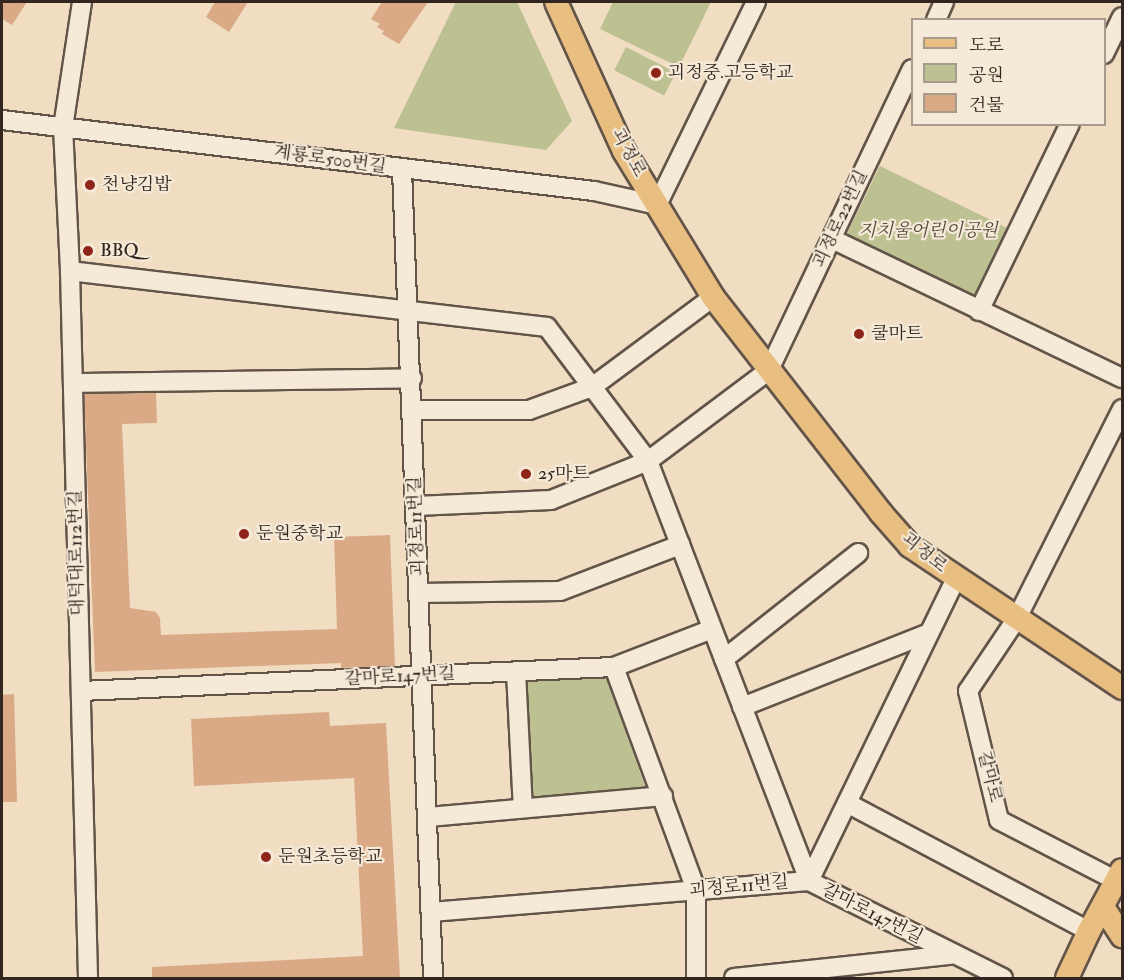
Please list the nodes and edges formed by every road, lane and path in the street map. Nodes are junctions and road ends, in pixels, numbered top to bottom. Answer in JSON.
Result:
{"nodes":[{"id":1,"x":82,"y":2,"type":"edge"},
{"id":2,"x":556,"y":2,"type":"edge"},
{"id":3,"x":756,"y":2,"type":"edge"},
{"id":4,"x":945,"y":2,"type":"edge"},
{"id":5,"x":1122,"y":17,"type":"edge"},
{"id":6,"x":937,"y":18,"type":"edge"},
{"id":7,"x":1106,"y":50,"type":"edge"},
{"id":8,"x":911,"y":71,"type":"edge"},
{"id":9,"x":2,"y":120,"type":"edge"},
{"id":10,"x":1069,"y":126,"type":"edge"},
{"id":11,"x":63,"y":127,"type":"junction"},
{"id":12,"x":402,"y":170,"type":"junction"},
{"id":13,"x":657,"y":205,"type":"junction"},
{"id":14,"x":832,"y":239,"type":"junction"},
{"id":15,"x":70,"y":271,"type":"junction"},
{"id":16,"x":713,"y":297,"type":"junction"},
{"id":17,"x":409,"y":310,"type":"junction"},
{"id":18,"x":979,"y":311,"type":"junction"},
{"id":19,"x":770,"y":370,"type":"junction"},
{"id":20,"x":412,"y":378,"type":"junction"},
{"id":21,"x":1122,"y":378,"type":"edge"},
{"id":22,"x":73,"y":383,"type":"junction"},
{"id":23,"x":592,"y":387,"type":"junction"},
{"id":24,"x":1122,"y":409,"type":"edge"},
{"id":25,"x":413,"y":410,"type":"junction"},
{"id":26,"x":648,"y":461,"type":"junction"},
{"id":27,"x":416,"y":507,"type":"junction"},
{"id":28,"x":680,"y":545,"type":"junction"},
{"id":29,"x":858,"y":553,"type":"dead end"},
{"id":30,"x":956,"y":578,"type":"junction"},
{"id":31,"x":420,"y":592,"type":"junction"},
{"id":32,"x":1017,"y":618,"type":"junction"},
{"id":33,"x":712,"y":629,"type":"junction"},
{"id":34,"x":929,"y":633,"type":"junction"},
{"id":35,"x":724,"y":658,"type":"junction"},
{"id":36,"x":614,"y":667,"type":"junction"},
{"id":37,"x":516,"y":672,"type":"junction"},
{"id":38,"x":422,"y":676,"type":"junction"},
{"id":39,"x":1122,"y":688,"type":"edge"},
{"id":40,"x":81,"y":691,"type":"junction"},
{"id":41,"x":742,"y":706,"type":"junction"},
{"id":42,"x":663,"y":796,"type":"junction"},
{"id":43,"x":847,"y":803,"type":"junction"},
{"id":44,"x":524,"y":808,"type":"junction"},
{"id":45,"x":429,"y":817,"type":"junction"},
{"id":46,"x":1120,"y":876,"type":"edge"},
{"id":47,"x":809,"y":881,"type":"junction"},
{"id":48,"x":696,"y":891,"type":"junction"},
{"id":49,"x":1103,"y":907,"type":"junction"},
{"id":50,"x":431,"y":912,"type":"junction"},
{"id":51,"x":1089,"y":931,"type":"junction"},
{"id":52,"x":1122,"y":936,"type":"edge"},
{"id":53,"x":951,"y":954,"type":"junction"},
{"id":54,"x":88,"y":978,"type":"edge"},
{"id":55,"x":434,"y":978,"type":"edge"},
{"id":56,"x":696,"y":978,"type":"edge"},
{"id":57,"x":734,"y":978,"type":"edge"},
{"id":58,"x":1003,"y":978,"type":"edge"},
{"id":59,"x":1067,"y":978,"type":"edge"}],
"edges":[{"from":1,"to":11,"type":"street","name":"대덕대로112번길"},
{"from":2,"to":13,"type":"main road","name":"괴정로"},
{"from":3,"to":13,"type":"street"},
{"from":4,"to":6,"type":"street"},
{"from":5,"to":7,"type":"street"},
{"from":8,"to":14,"type":"street","name":"괴정로22번길"},
{"from":9,"to":11,"type":"street","name":"계룡로500번길"},
{"from":10,"to":18,"type":"street"},
{"from":11,"to":12,"type":"street","name":"계룡로500번길"},
{"from":11,"to":15,"type":"street","name":"대덕대로112번길"},
{"from":12,"to":13,"type":"street","name":"계룡로500번길"},
{"from":12,"to":17,"type":"street","name":"괴정로11번길"},
{"from":13,"to":16,"type":"main road","name":"괴정로"},
{"from":14,"to":18,"type":"street"},
{"from":14,"to":19,"type":"street","name":"괴정로22번길"},
{"from":15,"to":17,"type":"street","name":"갈마로147번길"},
{"from":15,"to":22,"type":"street","name":"대덕대로112번길"},
{"from":16,"to":19,"type":"main road","name":"괴정로"},
{"from":16,"to":23,"type":"street"},
{"from":17,"to":20,"type":"street","name":"괴정로11번길"},
{"from":17,"to":23,"type":"street","name":"갈마로147번길"},
{"from":18,"to":21,"type":"street"},
{"from":19,"to":26,"type":"street"},
{"from":19,"to":30,"type":"main road","name":"괴정로"},
{"from":20,"to":22,"type":"street"},
{"from":20,"to":25,"type":"street","name":"괴정로11번길"},
{"from":22,"to":40,"type":"street","name":"대덕대로112번길"},
{"from":23,"to":25,"type":"street"},
{"from":23,"to":26,"type":"street","name":"갈마로147번길"},
{"from":24,"to":32,"type":"street","name":"갈마로"},
{"from":25,"to":27,"type":"street","name":"괴정로11번길"},
{"from":26,"to":27,"type":"street"},
{"from":26,"to":28,"type":"street","name":"갈마로147번길"},
{"from":27,"to":31,"type":"street","name":"괴정로11번길"},
{"from":28,"to":31,"type":"street"},
{"from":28,"to":33,"type":"street","name":"갈마로147번길"},
{"from":29,"to":35,"type":"street"},
{"from":30,"to":32,"type":"main road","name":"괴정로"},
{"from":30,"to":34,"type":"street","name":"괴정로11번길"},
{"from":31,"to":38,"type":"street","name":"괴정로11번길"},
{"from":32,"to":39,"type":"main road","name":"괴정로"},
{"from":32,"to":46,"type":"street","name":"갈마로"},
{"from":33,"to":35,"type":"street","name":"갈마로147번길"},
{"from":33,"to":36,"type":"street","name":"갈마로147번길"},
{"from":34,"to":41,"type":"street"},
{"from":34,"to":43,"type":"street","name":"괴정로11번길"},
{"from":35,"to":41,"type":"street","name":"갈마로147번길"},
{"from":36,"to":37,"type":"street","name":"갈마로147번길"},
{"from":36,"to":42,"type":"street"},
{"from":37,"to":38,"type":"street","name":"갈마로147번길"},
{"from":37,"to":44,"type":"street"},
{"from":38,"to":40,"type":"street","name":"갈마로147번길"},
{"from":38,"to":45,"type":"street","name":"괴정로11번길"},
{"from":40,"to":54,"type":"street","name":"대덕대로112번길"},
{"from":41,"to":47,"type":"street","name":"갈마로147번길"},
{"from":42,"to":44,"type":"street"},
{"from":42,"to":48,"type":"street"},
{"from":43,"to":47,"type":"street","name":"괴정로11번길"},
{"from":43,"to":51,"type":"street"},
{"from":44,"to":45,"type":"street"},
{"from":45,"to":50,"type":"street","name":"괴정로11번길"},
{"from":46,"to":49,"type":"main road","name":"갈마로"},
{"from":47,"to":48,"type":"street","name":"괴정로11번길"},
{"from":47,"to":53,"type":"street","name":"갈마로147번길"},
{"from":48,"to":50,"type":"street","name":"괴정로11번길"},
{"from":48,"to":56,"type":"street"},
{"from":49,"to":51,"type":"main road","name":"갈마로"},
{"from":49,"to":52,"type":"main road"},
{"from":50,"to":55,"type":"street","name":"괴정로11번길"},
{"from":51,"to":59,"type":"main road","name":"갈마로"},
{"from":53,"to":57,"type":"street","name":"갈마로147번길"},
{"from":53,"to":58,"type":"street","name":"갈마로147번길"}]}
